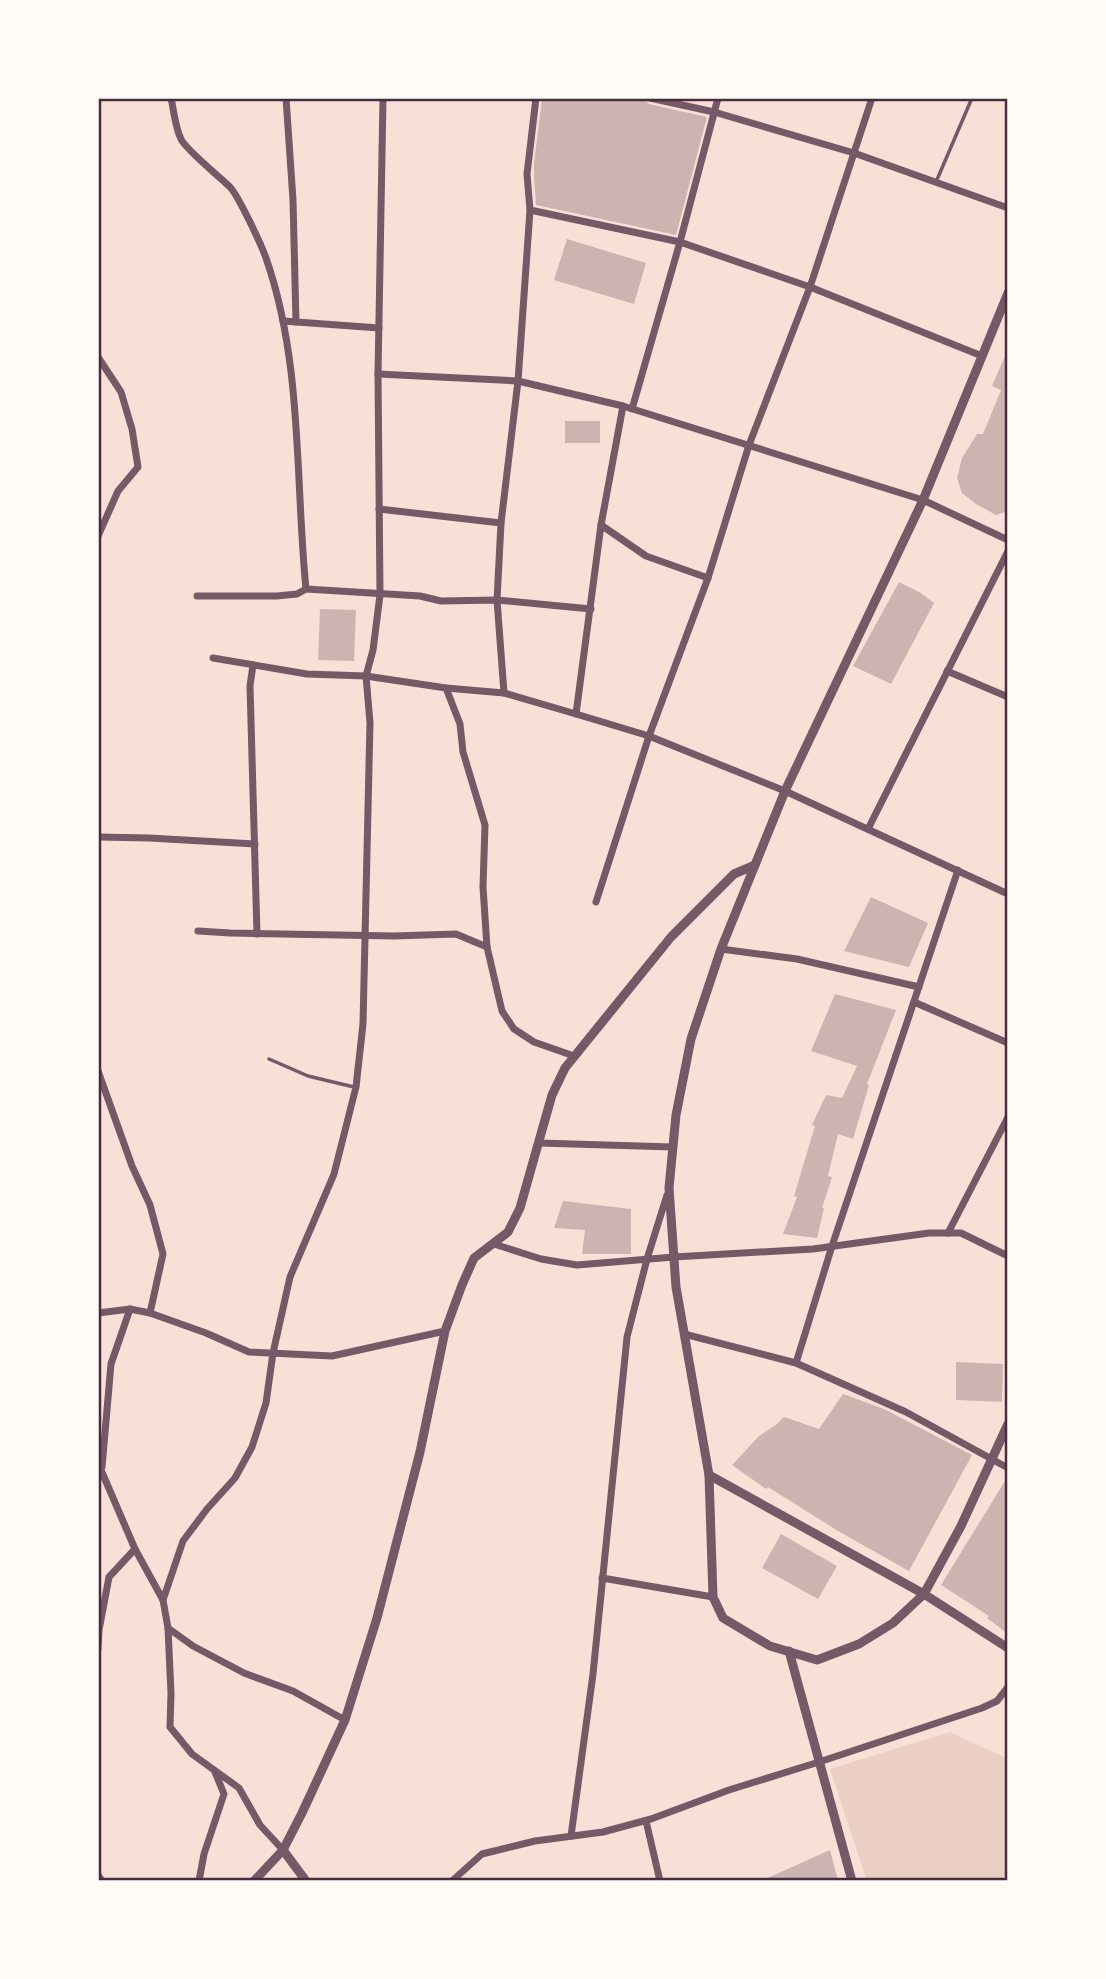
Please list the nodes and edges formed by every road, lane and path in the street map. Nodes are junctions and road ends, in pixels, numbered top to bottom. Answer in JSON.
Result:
{"nodes":[{"id":1,"x":171,"y":98,"type":"edge"},
{"id":2,"x":286,"y":98,"type":"edge"},
{"id":3,"x":383,"y":98,"type":"edge"},
{"id":4,"x":536,"y":98,"type":"edge"},
{"id":5,"x":650,"y":98,"type":"edge"},
{"id":6,"x":718,"y":98,"type":"edge"},
{"id":7,"x":872,"y":98,"type":"edge"},
{"id":8,"x":972,"y":98,"type":"edge"},
{"id":9,"x":714,"y":112,"type":"junction"},
{"id":10,"x":853,"y":153,"type":"junction"},
{"id":11,"x":936,"y":182,"type":"junction"},
{"id":12,"x":1008,"y":208,"type":"edge"},
{"id":13,"x":530,"y":210,"type":"junction"},
{"id":14,"x":680,"y":242,"type":"junction"},
{"id":15,"x":810,"y":287,"type":"junction"},
{"id":16,"x":1008,"y":293,"type":"edge"},
{"id":17,"x":998,"y":317,"type":"junction"},
{"id":18,"x":283,"y":321,"type":"junction"},
{"id":19,"x":296,"y":322,"type":"junction"},
{"id":20,"x":1008,"y":322,"type":"edge"},
{"id":21,"x":379,"y":328,"type":"junction"},
{"id":22,"x":982,"y":356,"type":"junction"},
{"id":23,"x":98,"y":357,"type":"edge"},
{"id":24,"x":378,"y":374,"type":"junction"},
{"id":25,"x":518,"y":381,"type":"junction"},
{"id":26,"x":623,"y":406,"type":"junction"},
{"id":27,"x":632,"y":409,"type":"junction"},
{"id":28,"x":749,"y":445,"type":"junction"},
{"id":29,"x":923,"y":499,"type":"junction"},
{"id":30,"x":379,"y":509,"type":"junction"},
{"id":31,"x":501,"y":523,"type":"junction"},
{"id":32,"x":601,"y":526,"type":"junction"},
{"id":33,"x":98,"y":536,"type":"edge"},
{"id":34,"x":1008,"y":540,"type":"edge"},
{"id":35,"x":1008,"y":551,"type":"edge"},
{"id":36,"x":708,"y":578,"type":"junction"},
{"id":37,"x":306,"y":589,"type":"junction"},
{"id":38,"x":380,"y":595,"type":"junction"},
{"id":39,"x":197,"y":596,"type":"dead end"},
{"id":40,"x":497,"y":600,"type":"junction"},
{"id":41,"x":591,"y":609,"type":"junction"},
{"id":42,"x":214,"y":658,"type":"dead end"},
{"id":43,"x":253,"y":665,"type":"junction"},
{"id":44,"x":947,"y":671,"type":"junction"},
{"id":45,"x":366,"y":676,"type":"junction"},
{"id":46,"x":446,"y":688,"type":"junction"},
{"id":47,"x":504,"y":693,"type":"junction"},
{"id":48,"x":1008,"y":696,"type":"edge"},
{"id":49,"x":576,"y":714,"type":"junction"},
{"id":50,"x":649,"y":736,"type":"junction"},
{"id":51,"x":785,"y":791,"type":"junction"},
{"id":52,"x":868,"y":829,"type":"junction"},
{"id":53,"x":98,"y":837,"type":"edge"},
{"id":54,"x":255,"y":844,"type":"junction"},
{"id":55,"x":755,"y":865,"type":"junction"},
{"id":56,"x":958,"y":870,"type":"junction"},
{"id":57,"x":1008,"y":894,"type":"edge"},
{"id":58,"x":596,"y":902,"type":"dead end"},
{"id":59,"x":198,"y":931,"type":"dead end"},
{"id":60,"x":257,"y":934,"type":"junction"},
{"id":61,"x":365,"y":935,"type":"junction"},
{"id":62,"x":487,"y":947,"type":"junction"},
{"id":63,"x":721,"y":949,"type":"junction"},
{"id":64,"x":919,"y":987,"type":"junction"},
{"id":65,"x":914,"y":1002,"type":"junction"},
{"id":66,"x":1008,"y":1043,"type":"edge"},
{"id":67,"x":574,"y":1056,"type":"junction"},
{"id":68,"x":269,"y":1059,"type":"dead end"},
{"id":69,"x":98,"y":1071,"type":"edge"},
{"id":70,"x":356,"y":1087,"type":"junction"},
{"id":71,"x":1008,"y":1117,"type":"edge"},
{"id":72,"x":539,"y":1143,"type":"junction"},
{"id":73,"x":673,"y":1147,"type":"junction"},
{"id":74,"x":669,"y":1188,"type":"junction"},
{"id":75,"x":948,"y":1233,"type":"junction"},
{"id":76,"x":494,"y":1244,"type":"junction"},
{"id":77,"x":832,"y":1246,"type":"junction"},
{"id":78,"x":1008,"y":1256,"type":"edge"},
{"id":79,"x":674,"y":1257,"type":"junction"},
{"id":80,"x":647,"y":1259,"type":"junction"},
{"id":81,"x":130,"y":1309,"type":"junction"},
{"id":82,"x":98,"y":1313,"type":"edge"},
{"id":83,"x":150,"y":1313,"type":"junction"},
{"id":84,"x":445,"y":1331,"type":"junction"},
{"id":85,"x":684,"y":1334,"type":"junction"},
{"id":86,"x":273,"y":1353,"type":"junction"},
{"id":87,"x":796,"y":1363,"type":"junction"},
{"id":88,"x":1008,"y":1424,"type":"edge"},
{"id":89,"x":992,"y":1459,"type":"junction"},
{"id":90,"x":99,"y":1468,"type":"edge"},
{"id":91,"x":1008,"y":1468,"type":"edge"},
{"id":92,"x":709,"y":1475,"type":"junction"},
{"id":93,"x":135,"y":1549,"type":"junction"},
{"id":94,"x":602,"y":1578,"type":"junction"},
{"id":95,"x":924,"y":1594,"type":"junction"},
{"id":96,"x":713,"y":1597,"type":"junction"},
{"id":97,"x":163,"y":1600,"type":"junction"},
{"id":98,"x":168,"y":1628,"type":"junction"},
{"id":99,"x":1008,"y":1648,"type":"edge"},
{"id":100,"x":98,"y":1649,"type":"edge"},
{"id":101,"x":789,"y":1651,"type":"junction"},
{"id":102,"x":1008,"y":1688,"type":"edge"},
{"id":103,"x":345,"y":1720,"type":"junction"},
{"id":104,"x":819,"y":1762,"type":"junction"},
{"id":105,"x":215,"y":1771,"type":"junction"},
{"id":106,"x":646,"y":1821,"type":"junction"},
{"id":107,"x":571,"y":1836,"type":"junction"},
{"id":108,"x":283,"y":1850,"type":"junction"},
{"id":109,"x":98,"y":1875,"type":"edge"},
{"id":110,"x":102,"y":1881,"type":"edge"},
{"id":111,"x":199,"y":1881,"type":"edge"},
{"id":112,"x":254,"y":1881,"type":"edge"},
{"id":113,"x":306,"y":1881,"type":"edge"},
{"id":114,"x":452,"y":1881,"type":"edge"},
{"id":115,"x":660,"y":1881,"type":"edge"},
{"id":116,"x":852,"y":1881,"type":"edge"}],
"edges":[{"from":1,"to":18,"type":"street"},
{"from":2,"to":19,"type":"street"},
{"from":3,"to":21,"type":"street"},
{"from":4,"to":13,"type":"street"},
{"from":5,"to":9,"type":"street"},
{"from":6,"to":9,"type":"street"},
{"from":7,"to":10,"type":"street"},
{"from":8,"to":11,"type":"lane"},
{"from":9,"to":10,"type":"street"},
{"from":9,"to":14,"type":"street"},
{"from":10,"to":11,"type":"street"},
{"from":10,"to":15,"type":"street"},
{"from":11,"to":12,"type":"street"},
{"from":13,"to":14,"type":"street"},
{"from":13,"to":25,"type":"street"},
{"from":14,"to":15,"type":"street"},
{"from":14,"to":27,"type":"street"},
{"from":15,"to":22,"type":"street"},
{"from":15,"to":28,"type":"street"},
{"from":16,"to":17,"type":"street"},
{"from":17,"to":20,"type":"street"},
{"from":17,"to":22,"type":"street"},
{"from":18,"to":19,"type":"street"},
{"from":18,"to":37,"type":"street"},
{"from":19,"to":21,"type":"street"},
{"from":21,"to":24,"type":"street"},
{"from":22,"to":29,"type":"street"},
{"from":23,"to":33,"type":"street"},
{"from":24,"to":25,"type":"street"},
{"from":24,"to":30,"type":"street"},
{"from":25,"to":26,"type":"street"},
{"from":25,"to":31,"type":"street"},
{"from":26,"to":27,"type":"street"},
{"from":26,"to":32,"type":"street"},
{"from":27,"to":28,"type":"street"},
{"from":28,"to":29,"type":"street"},
{"from":28,"to":36,"type":"street"},
{"from":29,"to":34,"type":"street"},
{"from":29,"to":51,"type":"street"},
{"from":30,"to":31,"type":"street"},
{"from":30,"to":38,"type":"street"},
{"from":31,"to":40,"type":"street"},
{"from":32,"to":36,"type":"street"},
{"from":32,"to":41,"type":"street"},
{"from":35,"to":44,"type":"street"},
{"from":36,"to":50,"type":"street"},
{"from":37,"to":38,"type":"street"},
{"from":37,"to":39,"type":"street"},
{"from":38,"to":40,"type":"street"},
{"from":38,"to":45,"type":"street"},
{"from":40,"to":41,"type":"street"},
{"from":40,"to":47,"type":"street"},
{"from":41,"to":49,"type":"street"},
{"from":42,"to":43,"type":"street"},
{"from":43,"to":45,"type":"street"},
{"from":43,"to":54,"type":"street"},
{"from":44,"to":48,"type":"street"},
{"from":44,"to":52,"type":"street"},
{"from":45,"to":46,"type":"street"},
{"from":45,"to":61,"type":"street"},
{"from":46,"to":47,"type":"street"},
{"from":46,"to":62,"type":"street"},
{"from":47,"to":49,"type":"street"},
{"from":49,"to":50,"type":"street"},
{"from":50,"to":51,"type":"street"},
{"from":50,"to":58,"type":"street"},
{"from":51,"to":52,"type":"street"},
{"from":51,"to":55,"type":"street"},
{"from":52,"to":56,"type":"street"},
{"from":53,"to":54,"type":"street"},
{"from":54,"to":60,"type":"street"},
{"from":55,"to":63,"type":"street"},
{"from":55,"to":67,"type":"street"},
{"from":56,"to":57,"type":"street"},
{"from":56,"to":64,"type":"street"},
{"from":59,"to":60,"type":"street"},
{"from":60,"to":61,"type":"street"},
{"from":61,"to":62,"type":"street"},
{"from":61,"to":70,"type":"street"},
{"from":62,"to":67,"type":"street"},
{"from":63,"to":64,"type":"street"},
{"from":63,"to":73,"type":"street"},
{"from":64,"to":65,"type":"street"},
{"from":65,"to":66,"type":"street"},
{"from":65,"to":77,"type":"street"},
{"from":67,"to":72,"type":"street"},
{"from":68,"to":70,"type":"lane"},
{"from":69,"to":83,"type":"street"},
{"from":70,"to":86,"type":"street"},
{"from":71,"to":75,"type":"street"},
{"from":72,"to":73,"type":"street"},
{"from":72,"to":76,"type":"street"},
{"from":73,"to":74,"type":"street"},
{"from":74,"to":79,"type":"street"},
{"from":74,"to":80,"type":"street"},
{"from":75,"to":77,"type":"street"},
{"from":75,"to":78,"type":"street"},
{"from":76,"to":80,"type":"street"},
{"from":76,"to":84,"type":"street"},
{"from":77,"to":79,"type":"street"},
{"from":77,"to":87,"type":"street"},
{"from":79,"to":80,"type":"street"},
{"from":79,"to":85,"type":"street"},
{"from":80,"to":94,"type":"street"},
{"from":81,"to":82,"type":"street"},
{"from":81,"to":83,"type":"street"},
{"from":81,"to":90,"type":"street"},
{"from":83,"to":86,"type":"street"},
{"from":84,"to":86,"type":"street"},
{"from":84,"to":103,"type":"street"},
{"from":85,"to":87,"type":"street"},
{"from":85,"to":92,"type":"street"},
{"from":86,"to":97,"type":"street"},
{"from":87,"to":89,"type":"street"},
{"from":88,"to":89,"type":"street"},
{"from":89,"to":91,"type":"street"},
{"from":89,"to":95,"type":"street"},
{"from":90,"to":93,"type":"street"},
{"from":92,"to":95,"type":"street"},
{"from":92,"to":96,"type":"street"},
{"from":93,"to":97,"type":"street"},
{"from":93,"to":100,"type":"street"},
{"from":94,"to":96,"type":"street"},
{"from":94,"to":107,"type":"street"},
{"from":95,"to":99,"type":"street"},
{"from":95,"to":101,"type":"street"},
{"from":96,"to":101,"type":"street"},
{"from":97,"to":98,"type":"street"},
{"from":98,"to":103,"type":"street"},
{"from":98,"to":105,"type":"street"},
{"from":101,"to":104,"type":"street"},
{"from":102,"to":104,"type":"street"},
{"from":103,"to":108,"type":"street"},
{"from":104,"to":106,"type":"street"},
{"from":104,"to":116,"type":"street"},
{"from":105,"to":108,"type":"street"},
{"from":105,"to":111,"type":"street"},
{"from":106,"to":107,"type":"street"},
{"from":106,"to":115,"type":"street"},
{"from":107,"to":114,"type":"street"},
{"from":108,"to":112,"type":"street"},
{"from":108,"to":113,"type":"street"},
{"from":109,"to":110,"type":"street"}]}
